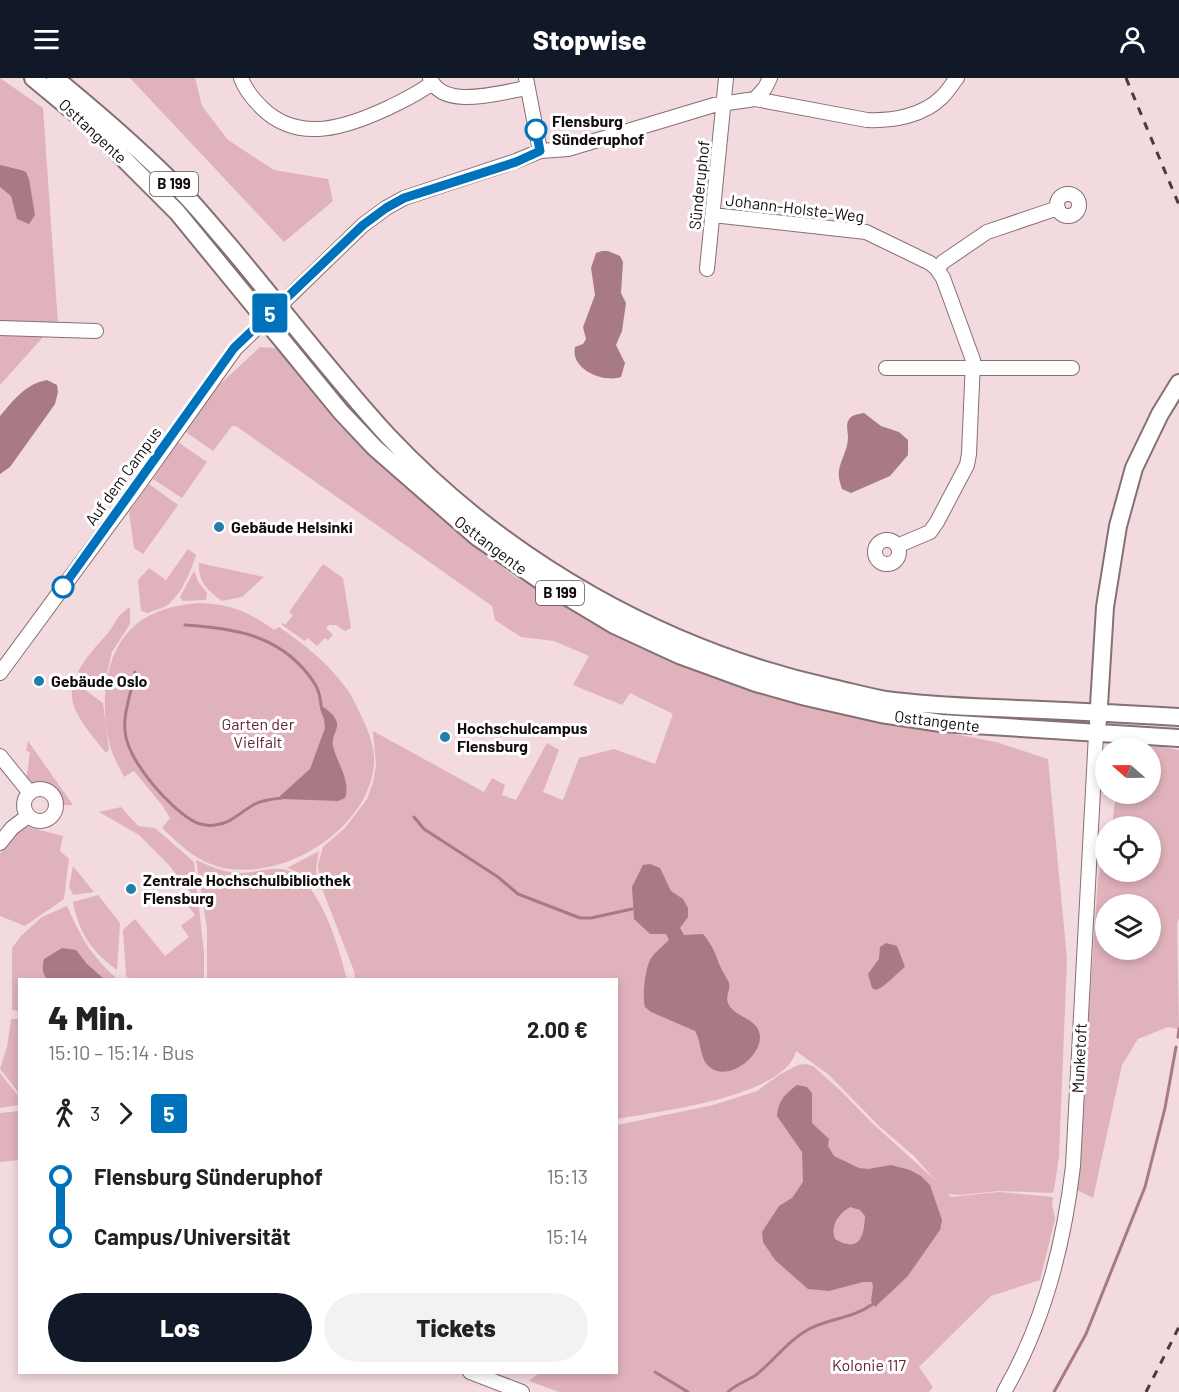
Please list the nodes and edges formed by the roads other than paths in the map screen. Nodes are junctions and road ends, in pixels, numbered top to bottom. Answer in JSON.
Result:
{"nodes":[{"id":1,"x":33,"y":78,"type":"edge"},
{"id":2,"x":56,"y":78,"type":"edge"},
{"id":3,"x":241,"y":78,"type":"edge"},
{"id":4,"x":726,"y":78,"type":"edge"},
{"id":5,"x":770,"y":78,"type":"edge"},
{"id":6,"x":431,"y":80,"type":"edge"},
{"id":7,"x":950,"y":80,"type":"edge"},
{"id":8,"x":526,"y":83,"type":"edge"},
{"id":9,"x":755,"y":99,"type":"junction"},
{"id":10,"x":724,"y":104,"type":"junction"},
{"id":11,"x":540,"y":151,"type":"junction"},
{"id":12,"x":1058,"y":208,"type":"dead end"},
{"id":13,"x":713,"y":215,"type":"junction"},
{"id":14,"x":707,"y":268,"type":"dead end"},
{"id":15,"x":937,"y":269,"type":"junction"},
{"id":16,"x":279,"y":305,"type":"junction"},
{"id":17,"x":265,"y":318,"type":"junction"},
{"id":18,"x":0,"y":328,"type":"edge"},
{"id":19,"x":96,"y":331,"type":"dead end"},
{"id":20,"x":886,"y":368,"type":"dead end"},
{"id":21,"x":1072,"y":368,"type":"dead end"},
{"id":22,"x":973,"y":369,"type":"junction"},
{"id":23,"x":1179,"y":383,"type":"edge"},
{"id":24,"x":897,"y":546,"type":"dead end"},
{"id":25,"x":0,"y":673,"type":"edge"},
{"id":26,"x":1098,"y":712,"type":"junction"},
{"id":27,"x":1179,"y":717,"type":"edge"},
{"id":28,"x":1096,"y":734,"type":"junction"},
{"id":29,"x":1179,"y":738,"type":"edge"},
{"id":30,"x":0,"y":756,"type":"edge"},
{"id":31,"x":30,"y":793,"type":"junction"},
{"id":32,"x":28,"y":816,"type":"junction"},
{"id":33,"x":0,"y":843,"type":"edge"},
{"id":34,"x":475,"y":1374,"type":"edge"},
{"id":35,"x":522,"y":1392,"type":"edge"},
{"id":36,"x":1004,"y":1392,"type":"edge"}],
"edges":[{"from":1,"to":17,"type":"main road","name":"Osttangente","number":"B 199"},
{"from":2,"to":16,"type":"main road","name":"Osttangente","number":"B 199"},
{"from":3,"to":6,"type":"street"},
{"from":4,"to":10,"type":"street","name":"Sünderuphof"},
{"from":5,"to":9,"type":"street"},
{"from":6,"to":8,"type":"street"},
{"from":7,"to":9,"type":"street","name":"Auf dem Campus"},
{"from":8,"to":11,"type":"street"},
{"from":9,"to":10,"type":"street","name":"Auf dem Campus"},
{"from":10,"to":11,"type":"street","name":"Auf dem Campus"},
{"from":10,"to":13,"type":"street","name":"Sünderuphof"},
{"from":11,"to":16,"type":"street","name":"Auf dem Campus"},
{"from":12,"to":15,"type":"street"},
{"from":13,"to":14,"type":"street","name":"Sünderuphof"},
{"from":13,"to":15,"type":"street","name":"Johann-Holste-Weg"},
{"from":15,"to":22,"type":"street"},
{"from":16,"to":17,"type":"street","name":"Auf dem Campus"},
{"from":16,"to":26,"type":"main road","name":"Osttangente","number":"B 199"},
{"from":17,"to":25,"type":"street","name":"Auf dem Campus"},
{"from":17,"to":28,"type":"main road","name":"Osttangente","number":"B 199"},
{"from":18,"to":19,"type":"street"},
{"from":20,"to":22,"type":"street"},
{"from":21,"to":22,"type":"street"},
{"from":22,"to":24,"type":"street"},
{"from":23,"to":26,"type":"main road","name":"Munketoft"},
{"from":26,"to":27,"type":"main road","name":"Osttangente","number":"B 199"},
{"from":26,"to":28,"type":"main road","name":"Munketoft"},
{"from":28,"to":29,"type":"main road","name":"Osttangente","number":"B 199"},
{"from":28,"to":36,"type":"street","name":"Munketoft"},
{"from":30,"to":31,"type":"street"},
{"from":31,"to":32,"type":"street"},
{"from":31,"to":32,"type":"street"},
{"from":32,"to":33,"type":"street"},
{"from":34,"to":35,"type":"street"}]}
